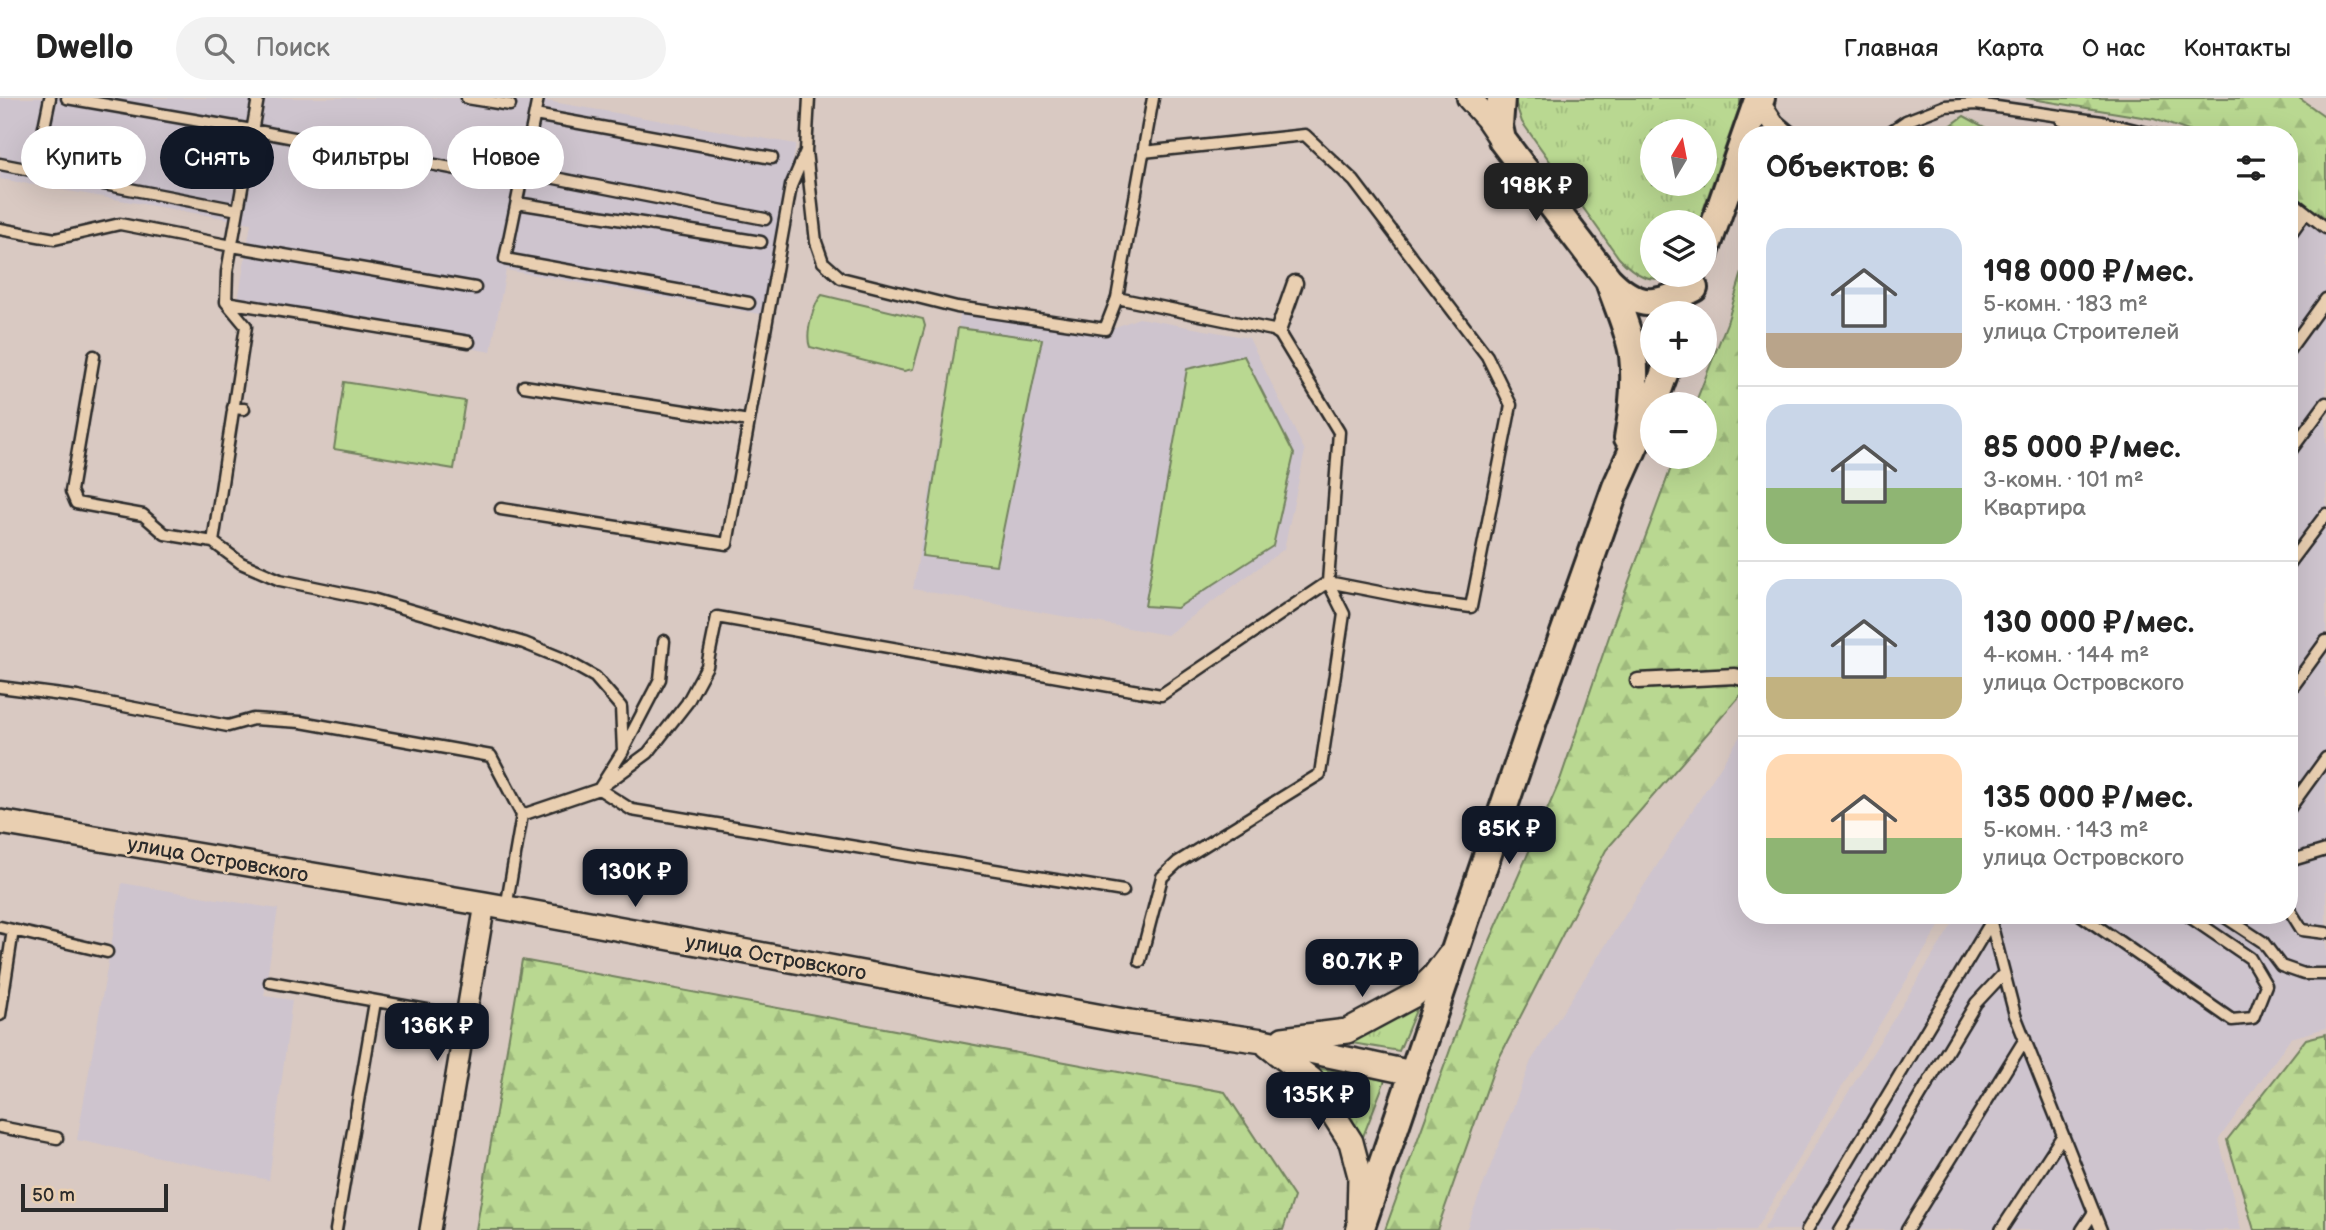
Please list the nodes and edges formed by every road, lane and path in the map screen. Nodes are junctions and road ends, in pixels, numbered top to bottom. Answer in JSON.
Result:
{"nodes":[{"id":1,"x":50,"y":98,"type":"edge"},
{"id":2,"x":67,"y":98,"type":"edge"},
{"id":3,"x":257,"y":98,"type":"edge"},
{"id":4,"x":467,"y":98,"type":"edge"},
{"id":5,"x":538,"y":98,"type":"edge"},
{"id":6,"x":809,"y":98,"type":"edge"},
{"id":7,"x":1153,"y":98,"type":"edge"},
{"id":8,"x":1469,"y":98,"type":"edge"},
{"id":9,"x":1501,"y":98,"type":"edge"},
{"id":10,"x":1759,"y":99,"type":"edge"},
{"id":11,"x":510,"y":105,"type":"dead end"},
{"id":12,"x":2048,"y":114,"type":"junction"},
{"id":13,"x":535,"y":115,"type":"junction"},
{"id":14,"x":44,"y":126,"type":"edge"},
{"id":15,"x":229,"y":126,"type":"edge"},
{"id":16,"x":253,"y":126,"type":"edge"},
{"id":17,"x":533,"y":126,"type":"edge"},
{"id":18,"x":1752,"y":126,"type":"edge"},
{"id":19,"x":1776,"y":126,"type":"edge"},
{"id":20,"x":1899,"y":126,"type":"edge"},
{"id":21,"x":2075,"y":126,"type":"edge"},
{"id":22,"x":2119,"y":126,"type":"edge"},
{"id":23,"x":274,"y":134,"type":"edge"},
{"id":24,"x":1502,"y":140,"type":"junction"},
{"id":25,"x":806,"y":151,"type":"junction"},
{"id":26,"x":1143,"y":152,"type":"junction"},
{"id":27,"x":772,"y":158,"type":"dead end"},
{"id":28,"x":0,"y":164,"type":"edge"},
{"id":29,"x":447,"y":167,"type":"edge"},
{"id":30,"x":21,"y":168,"type":"edge"},
{"id":31,"x":564,"y":180,"type":"edge"},
{"id":32,"x":129,"y":189,"type":"edge"},
{"id":33,"x":242,"y":189,"type":"edge"},
{"id":34,"x":520,"y":189,"type":"edge"},
{"id":35,"x":1736,"y":189,"type":"edge"},
{"id":36,"x":517,"y":203,"type":"junction"},
{"id":37,"x":2298,"y":206,"type":"edge"},
{"id":38,"x":238,"y":210,"type":"junction"},
{"id":39,"x":2306,"y":212,"type":"junction"},
{"id":40,"x":765,"y":219,"type":"dead end"},
{"id":41,"x":1717,"y":222,"type":"edge"},
{"id":42,"x":2298,"y":223,"type":"edge"},
{"id":43,"x":2326,"y":228,"type":"edge"},
{"id":44,"x":0,"y":229,"type":"edge"},
{"id":45,"x":761,"y":242,"type":"dead end"},
{"id":46,"x":232,"y":246,"type":"junction"},
{"id":47,"x":1608,"y":279,"type":"junction"},
{"id":48,"x":1295,"y":283,"type":"dead end"},
{"id":49,"x":1688,"y":287,"type":"edge"},
{"id":50,"x":475,"y":288,"type":"dead end"},
{"id":51,"x":1117,"y":298,"type":"junction"},
{"id":52,"x":2326,"y":299,"type":"edge"},
{"id":53,"x":226,"y":302,"type":"junction"},
{"id":54,"x":749,"y":303,"type":"dead end"},
{"id":55,"x":1278,"y":331,"type":"junction"},
{"id":56,"x":2298,"y":338,"type":"edge"},
{"id":57,"x":469,"y":342,"type":"dead end"},
{"id":58,"x":94,"y":356,"type":"dead end"},
{"id":59,"x":524,"y":386,"type":"dead end"},
{"id":60,"x":2326,"y":403,"type":"edge"},
{"id":61,"x":749,"y":421,"type":"junction"},
{"id":62,"x":1640,"y":434,"type":"edge"},
{"id":63,"x":2298,"y":441,"type":"edge"},
{"id":64,"x":1616,"y":487,"type":"junction"},
{"id":65,"x":501,"y":509,"type":"dead end"},
{"id":66,"x":2326,"y":514,"type":"edge"},
{"id":67,"x":213,"y":542,"type":"junction"},
{"id":68,"x":2298,"y":551,"type":"edge"},
{"id":69,"x":1328,"y":582,"type":"junction"},
{"id":70,"x":664,"y":641,"type":"dead end"},
{"id":71,"x":2326,"y":641,"type":"edge"},
{"id":72,"x":1738,"y":678,"type":"edge"},
{"id":73,"x":2298,"y":680,"type":"edge"},
{"id":74,"x":1638,"y":681,"type":"dead end"},
{"id":75,"x":0,"y":687,"type":"edge"},
{"id":76,"x":623,"y":751,"type":"junction"},
{"id":77,"x":2326,"y":758,"type":"edge"},
{"id":78,"x":599,"y":789,"type":"junction"},
{"id":79,"x":2298,"y":797,"type":"edge"},
{"id":80,"x":522,"y":815,"type":"junction"},
{"id":81,"x":0,"y":822,"type":"edge"},
{"id":82,"x":2326,"y":850,"type":"edge"},
{"id":83,"x":2298,"y":858,"type":"edge"},
{"id":84,"x":1123,"y":891,"type":"dead end"},
{"id":85,"x":495,"y":906,"type":"junction"},
{"id":86,"x":1987,"y":924,"type":"edge"},
{"id":87,"x":1991,"y":924,"type":"edge"},
{"id":88,"x":2094,"y":924,"type":"edge"},
{"id":89,"x":2201,"y":924,"type":"edge"},
{"id":90,"x":2236,"y":924,"type":"edge"},
{"id":91,"x":2298,"y":924,"type":"edge"},
{"id":92,"x":0,"y":927,"type":"edge"},
{"id":93,"x":13,"y":930,"type":"junction"},
{"id":94,"x":2326,"y":933,"type":"edge"},
{"id":95,"x":1457,"y":944,"type":"junction"},
{"id":96,"x":107,"y":952,"type":"dead end"},
{"id":97,"x":1139,"y":961,"type":"dead end"},
{"id":98,"x":2004,"y":973,"type":"junction"},
{"id":99,"x":2326,"y":974,"type":"edge"},
{"id":100,"x":270,"y":982,"type":"dead end"},
{"id":101,"x":375,"y":1002,"type":"junction"},
{"id":102,"x":0,"y":1015,"type":"edge"},
{"id":103,"x":466,"y":1017,"type":"junction"},
{"id":104,"x":2025,"y":1039,"type":"junction"},
{"id":105,"x":1263,"y":1041,"type":"junction"},
{"id":106,"x":1412,"y":1073,"type":"junction"},
{"id":107,"x":0,"y":1127,"type":"edge"},
{"id":108,"x":2063,"y":1135,"type":"junction"},
{"id":109,"x":57,"y":1138,"type":"dead end"},
{"id":110,"x":2094,"y":1212,"type":"junction"},
{"id":111,"x":336,"y":1230,"type":"edge"},
{"id":112,"x":430,"y":1230,"type":"edge"},
{"id":113,"x":1359,"y":1230,"type":"edge"},
{"id":114,"x":1807,"y":1230,"type":"edge"},
{"id":115,"x":1840,"y":1230,"type":"edge"},
{"id":116,"x":1907,"y":1230,"type":"edge"},
{"id":117,"x":2001,"y":1230,"type":"edge"},
{"id":118,"x":2082,"y":1230,"type":"edge"},
{"id":119,"x":2101,"y":1230,"type":"edge"}],
"edges":[{"from":1,"to":14,"type":"lane"},
{"from":2,"to":15,"type":"lane"},
{"from":3,"to":16,"type":"lane"},
{"from":4,"to":11,"type":"lane"},
{"from":5,"to":13,"type":"lane"},
{"from":6,"to":25,"type":"lane"},
{"from":7,"to":26,"type":"lane"},
{"from":8,"to":24,"type":"street"},
{"from":9,"to":24,"type":"main road"},
{"from":10,"to":18,"type":"main road"},
{"from":10,"to":19,"type":"street"},
{"from":12,"to":20,"type":"lane"},
{"from":12,"to":21,"type":"lane"},
{"from":12,"to":22,"type":"lane"},
{"from":13,"to":17,"type":"lane"},
{"from":13,"to":27,"type":"lane"},
{"from":23,"to":29,"type":"lane"},
{"from":24,"to":47,"type":"main road"},
{"from":25,"to":51,"type":"lane"},
{"from":25,"to":61,"type":"lane"},
{"from":26,"to":51,"type":"lane"},
{"from":26,"to":69,"type":"lane"},
{"from":28,"to":30,"type":"lane"},
{"from":31,"to":40,"type":"lane"},
{"from":32,"to":38,"type":"lane"},
{"from":33,"to":38,"type":"lane"},
{"from":34,"to":36,"type":"lane"},
{"from":35,"to":41,"type":"main road"},
{"from":36,"to":45,"type":"lane"},
{"from":36,"to":54,"type":"lane"},
{"from":37,"to":39,"type":"lane"},
{"from":38,"to":46,"type":"lane"},
{"from":39,"to":42,"type":"lane"},
{"from":39,"to":43,"type":"lane"},
{"from":44,"to":46,"type":"lane"},
{"from":46,"to":50,"type":"lane"},
{"from":46,"to":53,"type":"lane"},
{"from":47,"to":49,"type":"main road"},
{"from":47,"to":64,"type":"main road"},
{"from":48,"to":55,"type":"street"},
{"from":51,"to":55,"type":"lane"},
{"from":52,"to":56,"type":"lane"},
{"from":53,"to":57,"type":"lane"},
{"from":53,"to":67,"type":"lane"},
{"from":55,"to":69,"type":"lane"},
{"from":58,"to":67,"type":"lane"},
{"from":59,"to":61,"type":"lane"},
{"from":60,"to":63,"type":"lane"},
{"from":61,"to":65,"type":"lane"},
{"from":62,"to":64,"type":"main road"},
{"from":64,"to":95,"type":"main road"},
{"from":66,"to":68,"type":"lane"},
{"from":67,"to":76,"type":"lane"},
{"from":69,"to":78,"type":"lane"},
{"from":69,"to":97,"type":"lane"},
{"from":70,"to":76,"type":"lane"},
{"from":71,"to":73,"type":"lane"},
{"from":72,"to":74,"type":"street"},
{"from":75,"to":80,"type":"lane"},
{"from":76,"to":78,"type":"lane"},
{"from":77,"to":79,"type":"lane"},
{"from":78,"to":80,"type":"lane"},
{"from":78,"to":84,"type":"lane"},
{"from":80,"to":85,"type":"lane"},
{"from":81,"to":85,"type":"street","name":"улица Островского"},
{"from":82,"to":83,"type":"lane"},
{"from":85,"to":103,"type":"street"},
{"from":85,"to":105,"type":"street","name":"улица Островского"},
{"from":86,"to":114,"type":"lane"},
{"from":87,"to":98,"type":"lane"},
{"from":88,"to":89,"type":"lane"},
{"from":90,"to":99,"type":"lane"},
{"from":91,"to":94,"type":"lane"},
{"from":92,"to":93,"type":"lane"},
{"from":93,"to":96,"type":"lane"},
{"from":93,"to":102,"type":"lane"},
{"from":95,"to":105,"type":"street"},
{"from":95,"to":106,"type":"main road"},
{"from":98,"to":104,"type":"lane"},
{"from":98,"to":115,"type":"lane"},
{"from":100,"to":101,"type":"lane"},
{"from":101,"to":103,"type":"lane"},
{"from":101,"to":111,"type":"lane"},
{"from":103,"to":112,"type":"street"},
{"from":104,"to":108,"type":"lane"},
{"from":104,"to":116,"type":"lane"},
{"from":105,"to":106,"type":"street"},
{"from":105,"to":113,"type":"street"},
{"from":106,"to":113,"type":"main road"},
{"from":107,"to":109,"type":"lane"},
{"from":108,"to":110,"type":"lane"},
{"from":108,"to":117,"type":"lane"},
{"from":110,"to":118,"type":"lane"},
{"from":110,"to":119,"type":"lane"}]}
